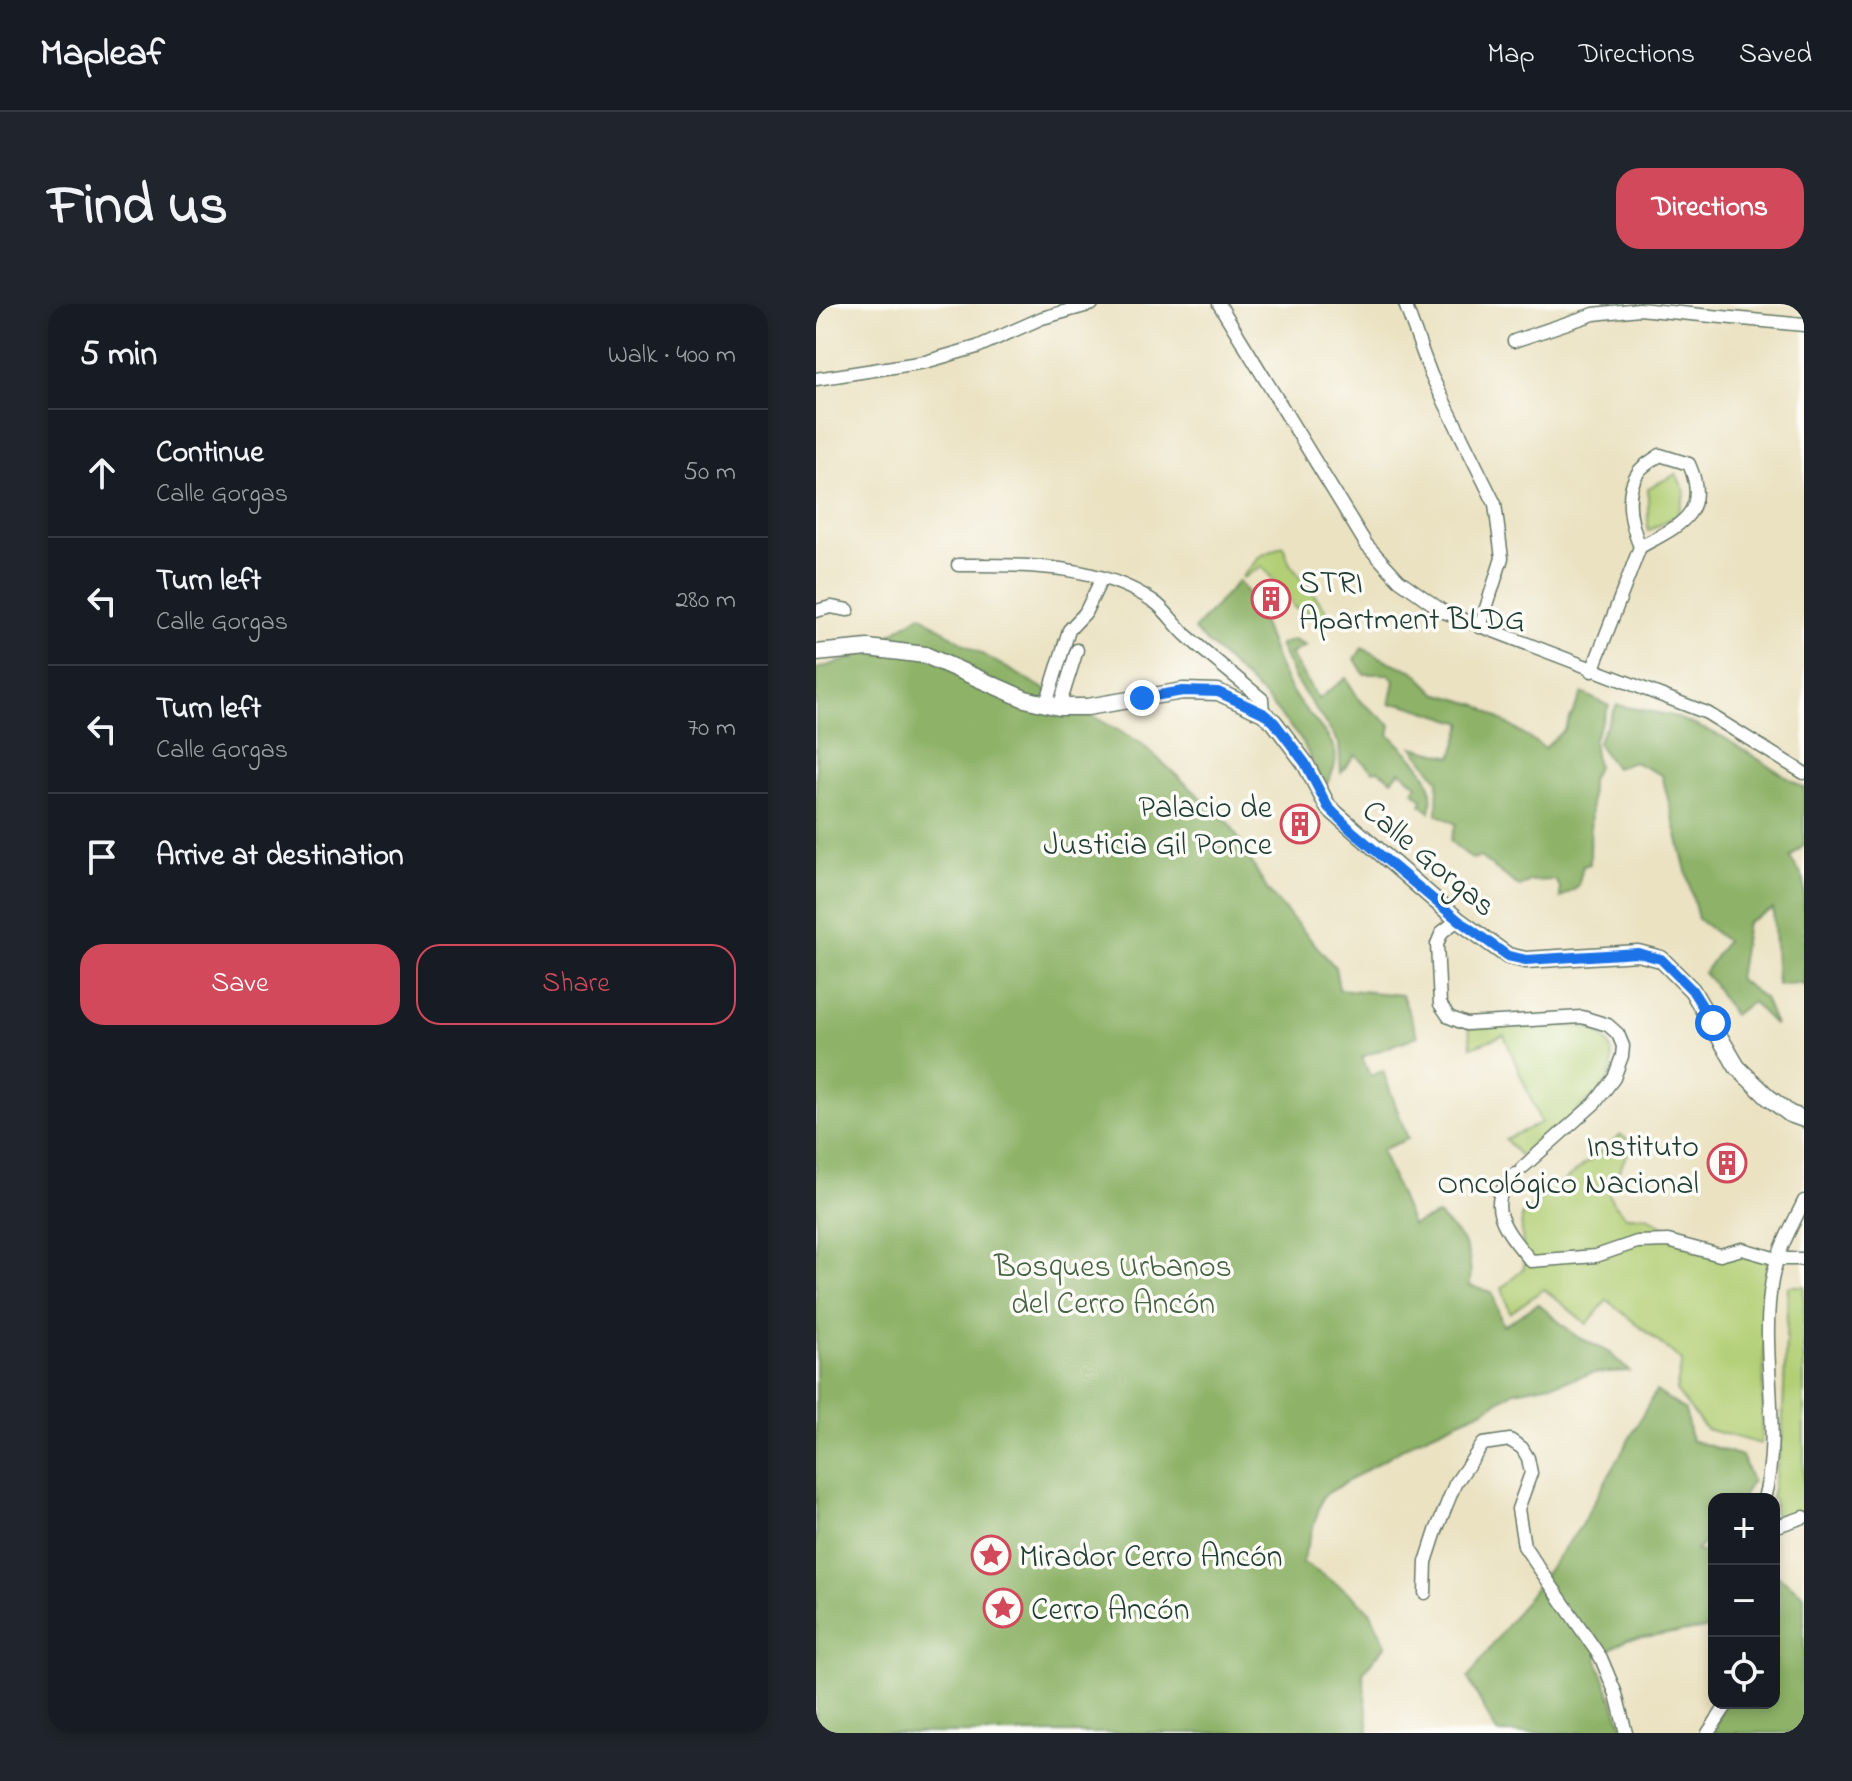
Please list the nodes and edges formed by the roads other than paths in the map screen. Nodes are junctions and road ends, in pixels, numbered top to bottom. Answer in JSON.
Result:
{"nodes":[{"id":1,"x":1092,"y":304,"type":"edge"},
{"id":2,"x":1219,"y":304,"type":"edge"},
{"id":3,"x":1405,"y":304,"type":"edge"},
{"id":4,"x":1804,"y":325,"type":"edge"},
{"id":5,"x":1514,"y":341,"type":"dead end"},
{"id":6,"x":816,"y":379,"type":"edge"},
{"id":7,"x":1640,"y":547,"type":"junction"},
{"id":8,"x":958,"y":565,"type":"dead end"},
{"id":9,"x":1102,"y":578,"type":"junction"},
{"id":10,"x":848,"y":610,"type":"dead end"},
{"id":11,"x":816,"y":611,"type":"edge"},
{"id":12,"x":1480,"y":627,"type":"junction"},
{"id":13,"x":1077,"y":650,"type":"dead end"},
{"id":14,"x":817,"y":652,"type":"edge"},
{"id":15,"x":1592,"y":671,"type":"junction"},
{"id":16,"x":1053,"y":705,"type":"junction"},
{"id":17,"x":1263,"y":713,"type":"junction"},
{"id":18,"x":1804,"y":773,"type":"edge"},
{"id":19,"x":1458,"y":920,"type":"junction"},
{"id":20,"x":1804,"y":1119,"type":"edge"},
{"id":21,"x":1804,"y":1201,"type":"edge"},
{"id":22,"x":1777,"y":1259,"type":"junction"},
{"id":23,"x":1804,"y":1259,"type":"edge"},
{"id":24,"x":1766,"y":1493,"type":"edge"},
{"id":25,"x":1804,"y":1517,"type":"edge"},
{"id":26,"x":1780,"y":1525,"type":"edge"},
{"id":27,"x":1425,"y":1593,"type":"dead end"},
{"id":28,"x":1724,"y":1709,"type":"edge"},
{"id":29,"x":1626,"y":1733,"type":"edge"},
{"id":30,"x":1708,"y":1733,"type":"edge"}],
"edges":[{"from":1,"to":6,"type":"street"},
{"from":2,"to":12,"type":"street"},
{"from":3,"to":12,"type":"street"},
{"from":4,"to":5,"type":"street"},
{"from":7,"to":7,"type":"street"},
{"from":7,"to":15,"type":"street"},
{"from":8,"to":9,"type":"street"},
{"from":9,"to":16,"type":"street"},
{"from":9,"to":17,"type":"street"},
{"from":10,"to":11,"type":"street"},
{"from":12,"to":15,"type":"street"},
{"from":13,"to":16,"type":"street"},
{"from":14,"to":16,"type":"street","name":"Calle Gorgas"},
{"from":15,"to":18,"type":"street"},
{"from":16,"to":17,"type":"street","name":"Calle Gorgas"},
{"from":17,"to":19,"type":"street","name":"Calle Gorgas"},
{"from":19,"to":20,"type":"street","name":"Calle Gorgas"},
{"from":19,"to":22,"type":"street"},
{"from":21,"to":22,"type":"street"},
{"from":22,"to":23,"type":"street"},
{"from":22,"to":24,"type":"street"},
{"from":25,"to":26,"type":"street"},
{"from":27,"to":29,"type":"street"},
{"from":28,"to":30,"type":"street"}]}
